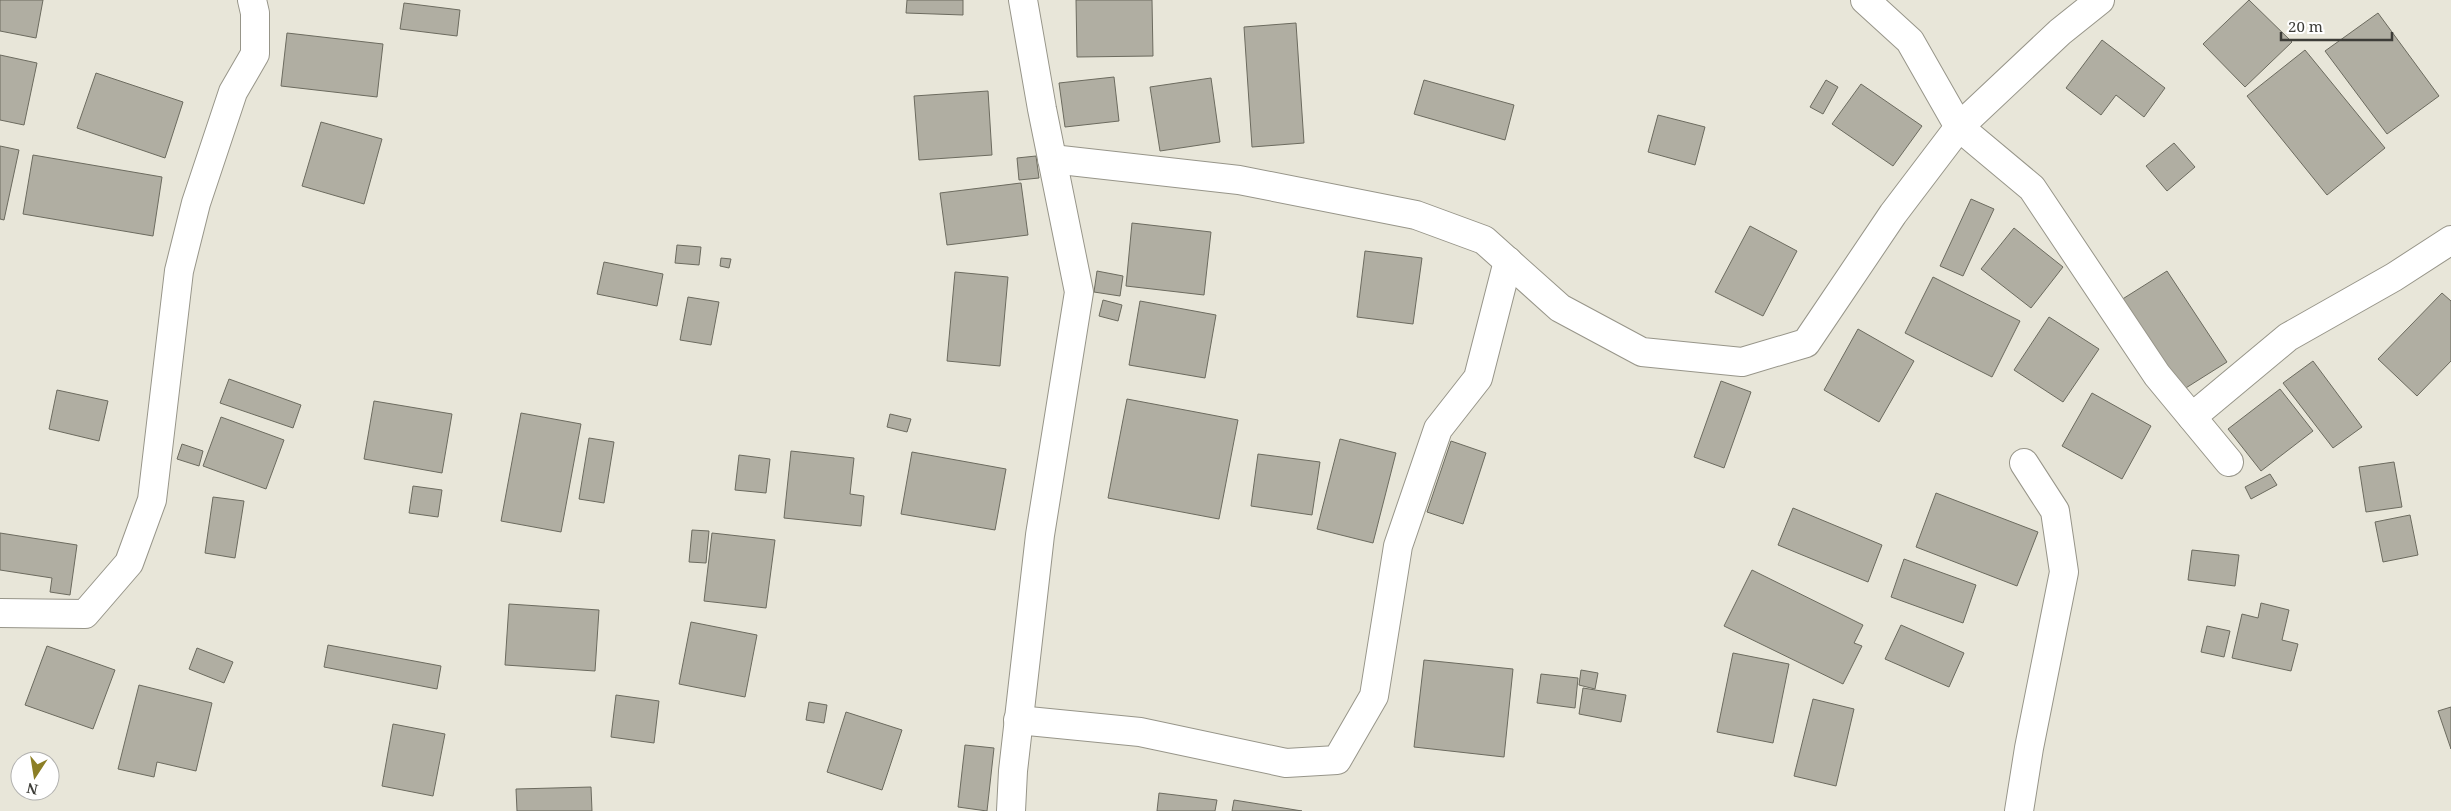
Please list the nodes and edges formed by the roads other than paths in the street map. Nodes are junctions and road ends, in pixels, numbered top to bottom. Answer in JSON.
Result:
{"nodes":[{"id":1,"x":252,"y":0,"type":"edge"},
{"id":2,"x":1023,"y":0,"type":"edge"},
{"id":3,"x":1865,"y":0,"type":"edge"},
{"id":4,"x":2100,"y":0,"type":"edge"},
{"id":5,"x":1959,"y":127,"type":"junction"},
{"id":6,"x":1052,"y":159,"type":"junction"},
{"id":7,"x":2451,"y":240,"type":"edge"},
{"id":8,"x":1508,"y":261,"type":"junction"},
{"id":9,"x":2192,"y":417,"type":"junction"},
{"id":10,"x":2229,"y":462,"type":"dead end"},
{"id":11,"x":2024,"y":463,"type":"dead end"},
{"id":12,"x":0,"y":613,"type":"edge"},
{"id":13,"x":1018,"y":720,"type":"junction"},
{"id":14,"x":1010,"y":811,"type":"edge"},
{"id":15,"x":2019,"y":811,"type":"edge"}],
"edges":[{"from":1,"to":12,"type":"street"},
{"from":2,"to":6,"type":"street"},
{"from":3,"to":5,"type":"street"},
{"from":4,"to":5,"type":"street"},
{"from":5,"to":8,"type":"street"},
{"from":5,"to":9,"type":"street"},
{"from":6,"to":8,"type":"street"},
{"from":6,"to":13,"type":"street"},
{"from":7,"to":9,"type":"street"},
{"from":8,"to":13,"type":"street"},
{"from":9,"to":10,"type":"street"},
{"from":11,"to":15,"type":"street"},
{"from":13,"to":14,"type":"street"}]}
